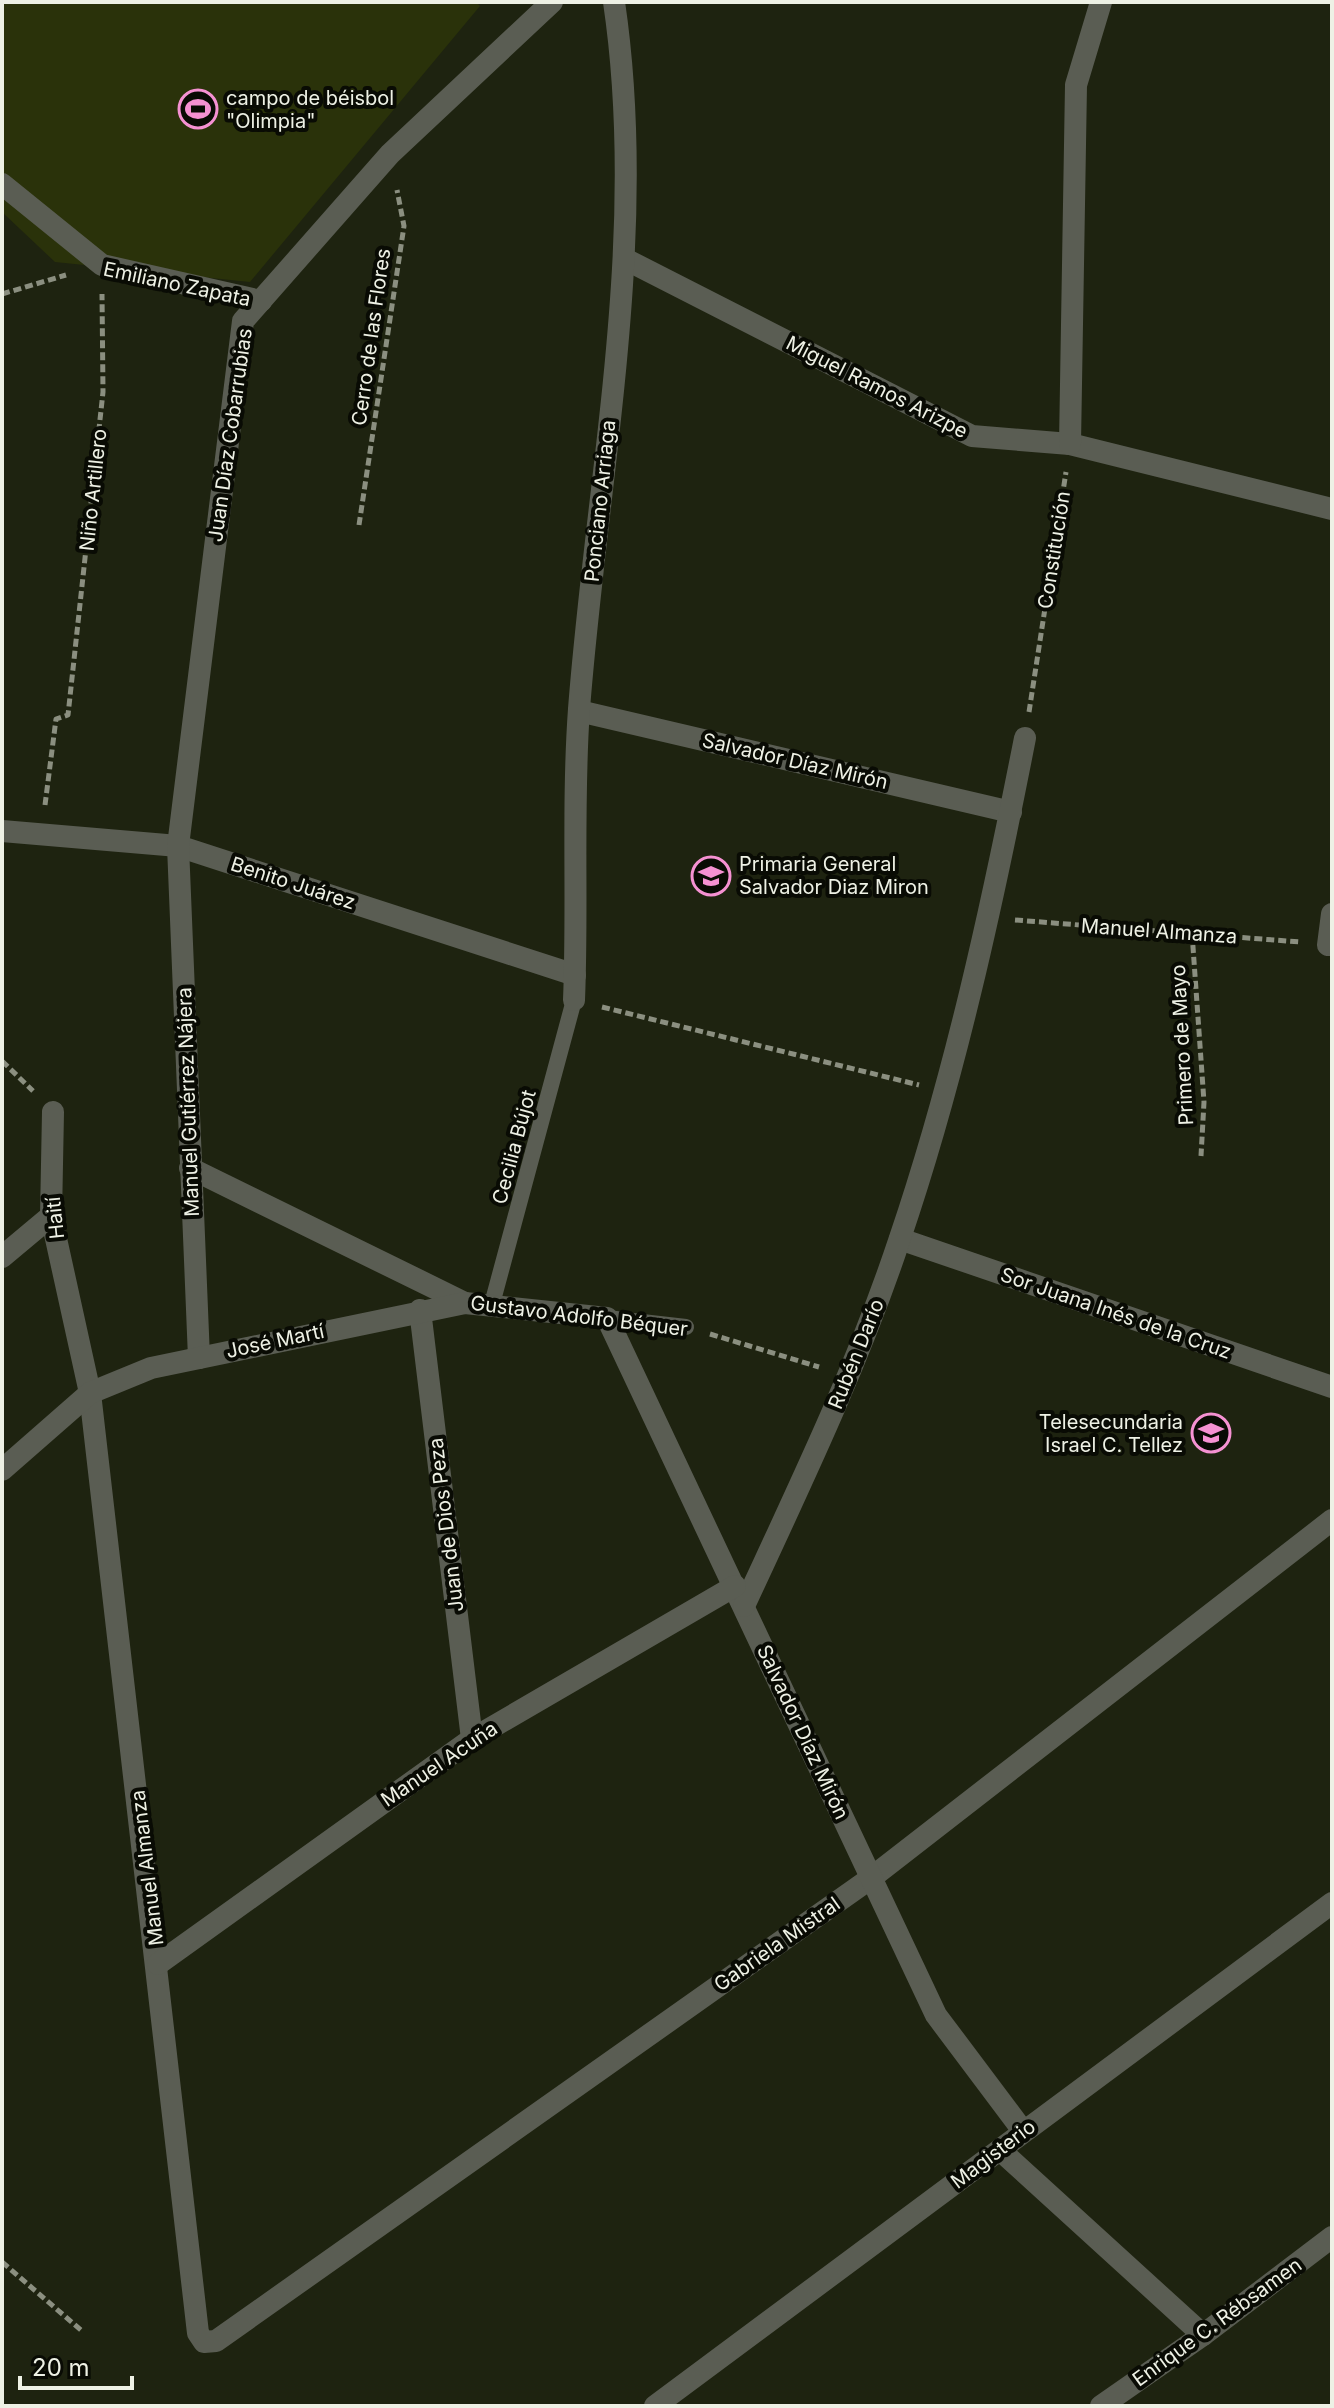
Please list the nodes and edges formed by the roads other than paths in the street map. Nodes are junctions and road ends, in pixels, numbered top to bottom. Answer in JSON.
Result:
{"nodes":[{"id":1,"x":614,"y":2,"type":"edge"},
{"id":2,"x":1101,"y":2,"type":"edge"},
{"id":3,"x":545,"y":4,"type":"edge"},
{"id":4,"x":2,"y":184,"type":"edge"},
{"id":5,"x":625,"y":259,"type":"junction"},
{"id":6,"x":261,"y":301,"type":"junction"},
{"id":7,"x":1070,"y":444,"type":"junction"},
{"id":8,"x":1332,"y":509,"type":"edge"},
{"id":9,"x":579,"y":711,"type":"junction"},
{"id":10,"x":1025,"y":738,"type":"road end"},
{"id":11,"x":1011,"y":812,"type":"junction"},
{"id":12,"x":2,"y":831,"type":"edge"},
{"id":13,"x":178,"y":846,"type":"junction"},
{"id":14,"x":1332,"y":914,"type":"edge"},
{"id":15,"x":1330,"y":945,"type":"edge"},
{"id":16,"x":575,"y":975,"type":"junction"},
{"id":17,"x":574,"y":1000,"type":"joint"},
{"id":18,"x":53,"y":1112,"type":"road end"},
{"id":19,"x":190,"y":1168,"type":"junction"},
{"id":20,"x":51,"y":1216,"type":"junction"},
{"id":21,"x":900,"y":1239,"type":"junction"},
{"id":22,"x":2,"y":1257,"type":"edge"},
{"id":23,"x":465,"y":1303,"type":"junction"},
{"id":24,"x":492,"y":1304,"type":"junction"},
{"id":25,"x":420,"y":1310,"type":"junction"},
{"id":26,"x":607,"y":1318,"type":"junction"},
{"id":27,"x":686,"y":1327,"type":"road end"},
{"id":28,"x":199,"y":1358,"type":"junction"},
{"id":29,"x":1332,"y":1387,"type":"edge"},
{"id":30,"x":90,"y":1393,"type":"junction"},
{"id":31,"x":2,"y":1470,"type":"edge"},
{"id":32,"x":1332,"y":1520,"type":"edge"},
{"id":33,"x":740,"y":1596,"type":"junction"},
{"id":34,"x":472,"y":1739,"type":"junction"},
{"id":35,"x":871,"y":1878,"type":"junction"},
{"id":36,"x":1332,"y":1903,"type":"edge"},
{"id":37,"x":158,"y":1964,"type":"junction"},
{"id":38,"x":1023,"y":2131,"type":"junction"},
{"id":39,"x":1000,"y":2150,"type":"junction"},
{"id":40,"x":1332,"y":2237,"type":"edge"},
{"id":41,"x":1203,"y":2335,"type":"junction"},
{"id":42,"x":204,"y":2342,"type":"joint"},
{"id":43,"x":655,"y":2406,"type":"edge"},
{"id":44,"x":1101,"y":2406,"type":"edge"}],
"edges":[{"from":1,"to":5,"type":"street","name":"Ponciano Arriaga"},
{"from":2,"to":7,"type":"street"},
{"from":3,"to":6,"type":"street","name":"Juan Díaz Cobarrubias"},
{"from":4,"to":6,"type":"street","name":"Emiliano Zapata"},
{"from":5,"to":7,"type":"street","name":"Miguel Ramos Arizpe"},
{"from":5,"to":9,"type":"street","name":"Ponciano Arriaga"},
{"from":6,"to":13,"type":"street","name":"Juan Díaz Cobarrubias"},
{"from":7,"to":8,"type":"street","name":"Miguel Ramos Arizpe"},
{"from":9,"to":11,"type":"street","name":"Salvador Díaz Mirón"},
{"from":9,"to":16,"type":"street","name":"Ponciano Arriaga"},
{"from":10,"to":11,"type":"street"},
{"from":11,"to":21,"type":"street","name":"Rubén Darío"},
{"from":12,"to":13,"type":"street","name":"Benito Juárez"},
{"from":13,"to":16,"type":"street","name":"Benito Juárez"},
{"from":13,"to":19,"type":"street","name":"Manuel Gutiérrez Nájera"},
{"from":14,"to":15,"type":"street"},
{"from":16,"to":17,"type":"street","name":"Ponciano Arriaga"},
{"from":17,"to":24,"type":"lane","name":"Cecilia Bújot"},
{"from":18,"to":20,"type":"street","name":"Haití"},
{"from":19,"to":23,"type":"street","name":"Gustavo Adolfo Béquer"},
{"from":19,"to":28,"type":"street","name":"Manuel Gutiérrez Nájera"},
{"from":20,"to":22,"type":"street"},
{"from":20,"to":30,"type":"street","name":"Haití"},
{"from":21,"to":29,"type":"street","name":"Sor Juana Inés de la Cruz"},
{"from":21,"to":33,"type":"street","name":"Rubén Darío"},
{"from":23,"to":24,"type":"street","name":"Gustavo Adolfo Béquer"},
{"from":23,"to":25,"type":"street","name":"José Martí"},
{"from":24,"to":26,"type":"street","name":"Gustavo Adolfo Béquer"},
{"from":25,"to":28,"type":"street","name":"José Martí"},
{"from":25,"to":34,"type":"street","name":"Juan de Dios Peza"},
{"from":26,"to":27,"type":"lane","name":"Gustavo Adolfo Béquer"},
{"from":26,"to":33,"type":"street","name":"Salvador Díaz Mirón"},
{"from":28,"to":30,"type":"street","name":"José Martí"},
{"from":30,"to":31,"type":"street","name":"José Martí"},
{"from":30,"to":37,"type":"street","name":"Manuel Almanza"},
{"from":32,"to":35,"type":"street","name":"Gabriela Mistral"},
{"from":33,"to":34,"type":"street","name":"Manuel Acuña"},
{"from":33,"to":35,"type":"street","name":"Salvador Díaz Mirón"},
{"from":34,"to":37,"type":"street","name":"Manuel Acuña"},
{"from":35,"to":38,"type":"street","name":"Salvador Díaz Mirón"},
{"from":35,"to":42,"type":"street","name":"Gabriela Mistral"},
{"from":36,"to":38,"type":"street","name":"Magisterio"},
{"from":37,"to":42,"type":"street","name":"Manuel Almanza"},
{"from":38,"to":39,"type":"street","name":"Magisterio"},
{"from":39,"to":41,"type":"street"},
{"from":39,"to":43,"type":"street","name":"Magisterio"},
{"from":40,"to":41,"type":"street","name":"Enrique C. Rébsamen"},
{"from":41,"to":44,"type":"street","name":"Enrique C. Rébsamen"}]}
